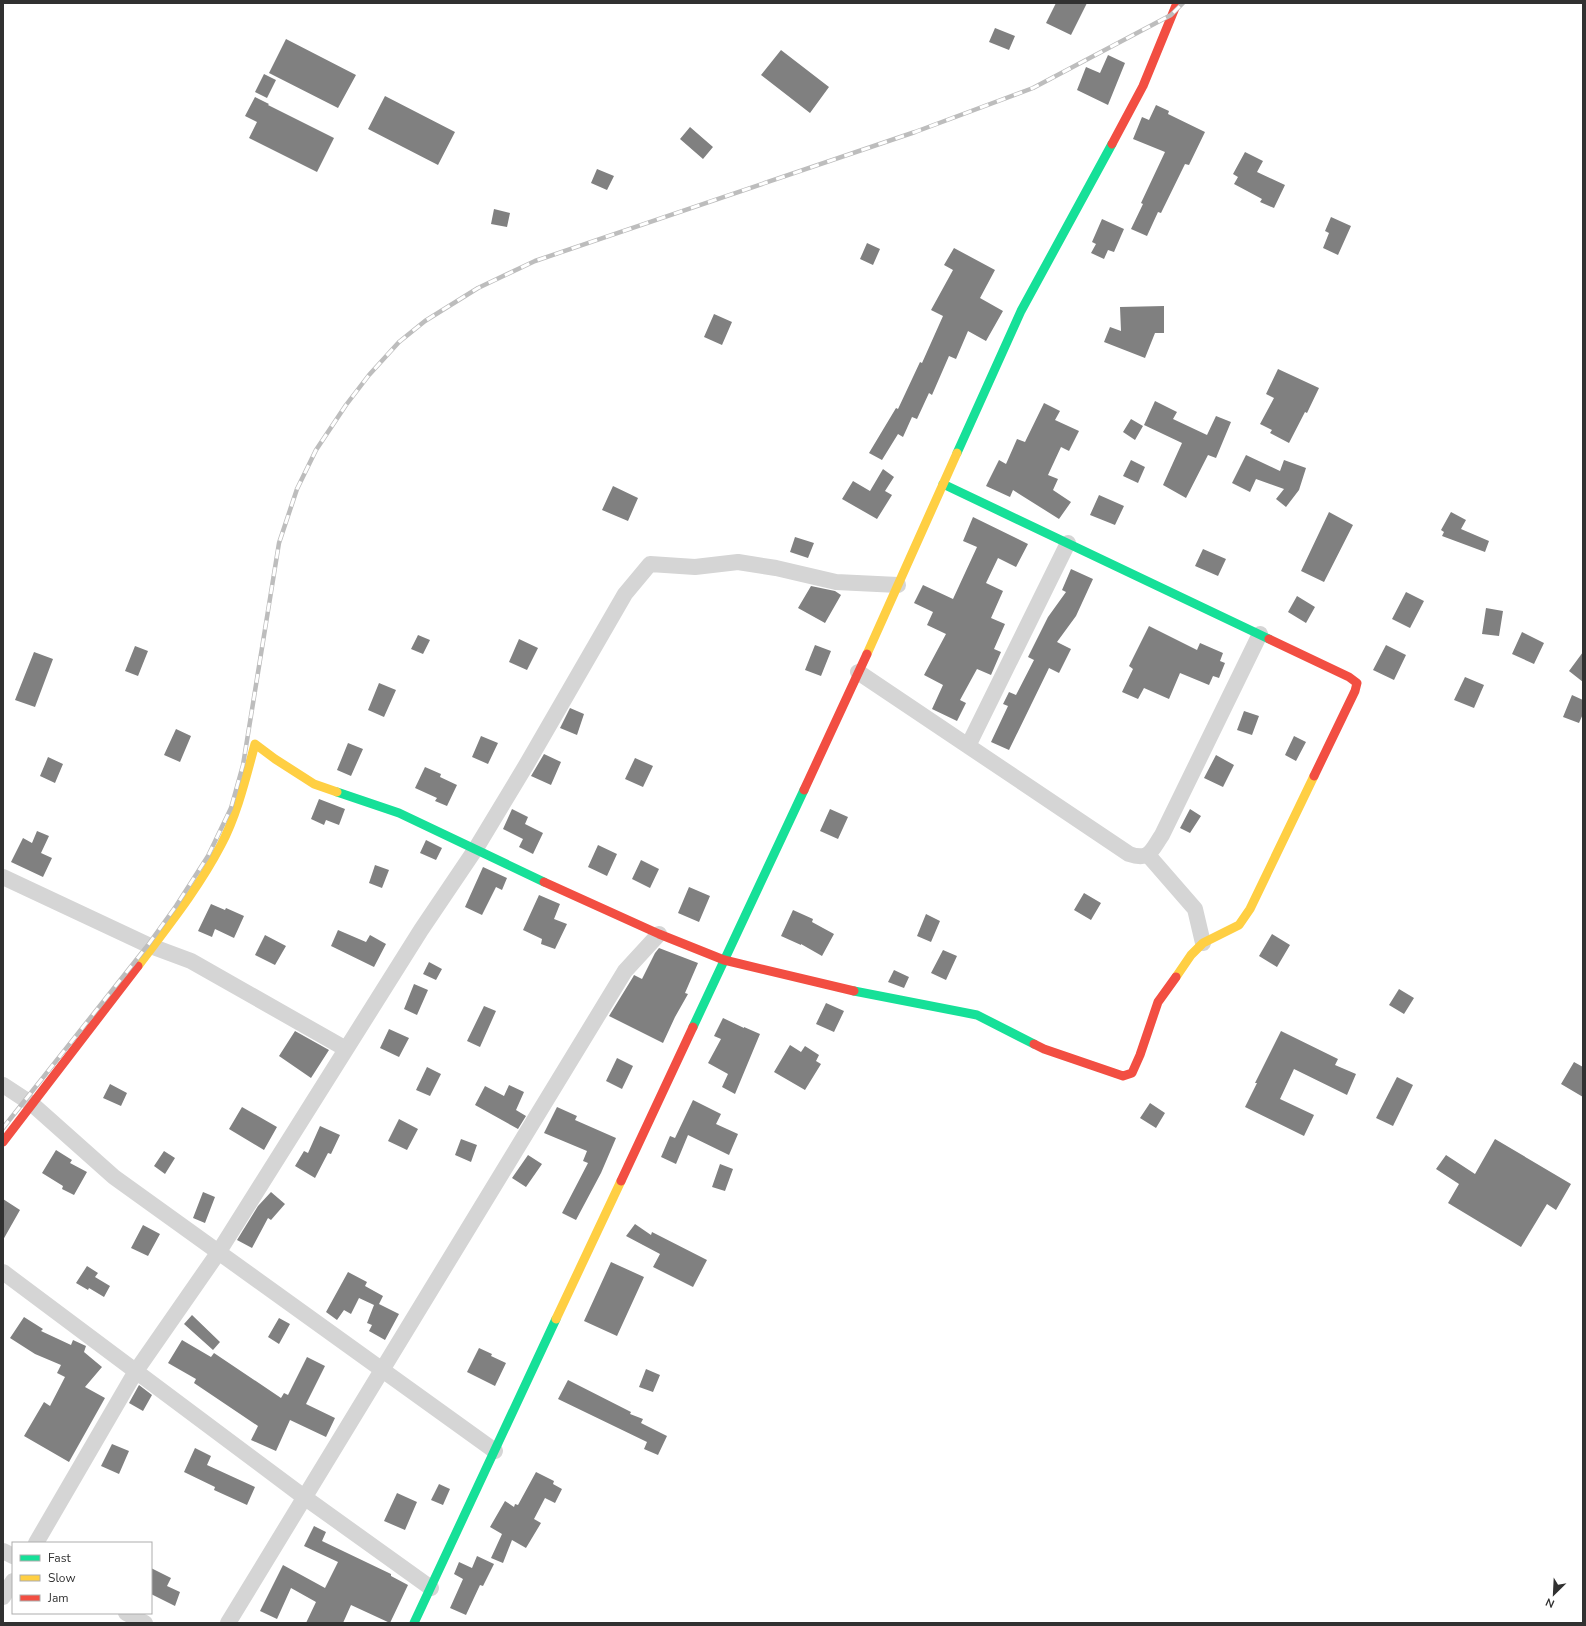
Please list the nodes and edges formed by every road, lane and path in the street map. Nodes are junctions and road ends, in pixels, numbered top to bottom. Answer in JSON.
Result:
{"nodes":[{"id":1,"x":1177,"y":3,"type":"edge"},
{"id":2,"x":944,"y":484,"type":"junction"},
{"id":3,"x":1068,"y":543,"type":"junction"},
{"id":4,"x":898,"y":585,"type":"junction"},
{"id":5,"x":1260,"y":634,"type":"junction"},
{"id":6,"x":858,"y":672,"type":"junction"},
{"id":7,"x":968,"y":746,"type":"junction"},
{"id":8,"x":475,"y":850,"type":"junction"},
{"id":9,"x":1148,"y":855,"type":"junction"},
{"id":10,"x":3,"y":877,"type":"edge"},
{"id":11,"x":659,"y":934,"type":"junction"},
{"id":12,"x":1202,"y":943,"type":"junction"},
{"id":13,"x":152,"y":947,"type":"junction"},
{"id":14,"x":724,"y":960,"type":"junction"},
{"id":15,"x":346,"y":1049,"type":"junction"},
{"id":16,"x":3,"y":1085,"type":"edge"},
{"id":17,"x":32,"y":1104,"type":"junction"},
{"id":18,"x":3,"y":1142,"type":"edge"},
{"id":19,"x":218,"y":1252,"type":"junction"},
{"id":20,"x":3,"y":1272,"type":"edge"},
{"id":21,"x":382,"y":1369,"type":"junction"},
{"id":22,"x":136,"y":1371,"type":"junction"},
{"id":23,"x":495,"y":1451,"type":"junction"},
{"id":24,"x":304,"y":1497,"type":"junction"},
{"id":25,"x":37,"y":1542,"type":"edge"},
{"id":26,"x":3,"y":1551,"type":"edge"},
{"id":27,"x":12,"y":1556,"type":"edge"},
{"id":28,"x":12,"y":1583,"type":"edge"},
{"id":29,"x":431,"y":1588,"type":"junction"},
{"id":30,"x":3,"y":1597,"type":"edge"},
{"id":31,"x":128,"y":1614,"type":"edge"},
{"id":32,"x":145,"y":1623,"type":"edge"},
{"id":33,"x":228,"y":1623,"type":"edge"},
{"id":34,"x":414,"y":1623,"type":"edge"}],
"edges":[{"from":1,"to":2,"type":"street"},
{"from":2,"to":3,"type":"street"},
{"from":2,"to":4,"type":"street"},
{"from":3,"to":5,"type":"street"},
{"from":3,"to":7,"type":"street"},
{"from":4,"to":6,"type":"street"},
{"from":4,"to":8,"type":"street"},
{"from":5,"to":9,"type":"street"},
{"from":5,"to":12,"type":"street"},
{"from":6,"to":7,"type":"street"},
{"from":6,"to":14,"type":"street"},
{"from":7,"to":9,"type":"street"},
{"from":8,"to":11,"type":"street"},
{"from":8,"to":13,"type":"street"},
{"from":8,"to":15,"type":"street"},
{"from":9,"to":12,"type":"street"},
{"from":10,"to":13,"type":"street"},
{"from":11,"to":14,"type":"street"},
{"from":11,"to":21,"type":"street"},
{"from":12,"to":14,"type":"street"},
{"from":13,"to":15,"type":"street"},
{"from":13,"to":17,"type":"street"},
{"from":14,"to":23,"type":"street"},
{"from":15,"to":19,"type":"street"},
{"from":16,"to":17,"type":"street"},
{"from":17,"to":18,"type":"street"},
{"from":17,"to":19,"type":"street"},
{"from":19,"to":21,"type":"street"},
{"from":19,"to":22,"type":"street"},
{"from":20,"to":22,"type":"street"},
{"from":21,"to":23,"type":"street"},
{"from":21,"to":24,"type":"street"},
{"from":22,"to":24,"type":"street"},
{"from":22,"to":25,"type":"street"},
{"from":23,"to":29,"type":"street"},
{"from":24,"to":29,"type":"street"},
{"from":24,"to":33,"type":"street"},
{"from":26,"to":27,"type":"street"},
{"from":28,"to":30,"type":"street"},
{"from":29,"to":34,"type":"street"},
{"from":31,"to":32,"type":"street"}]}
